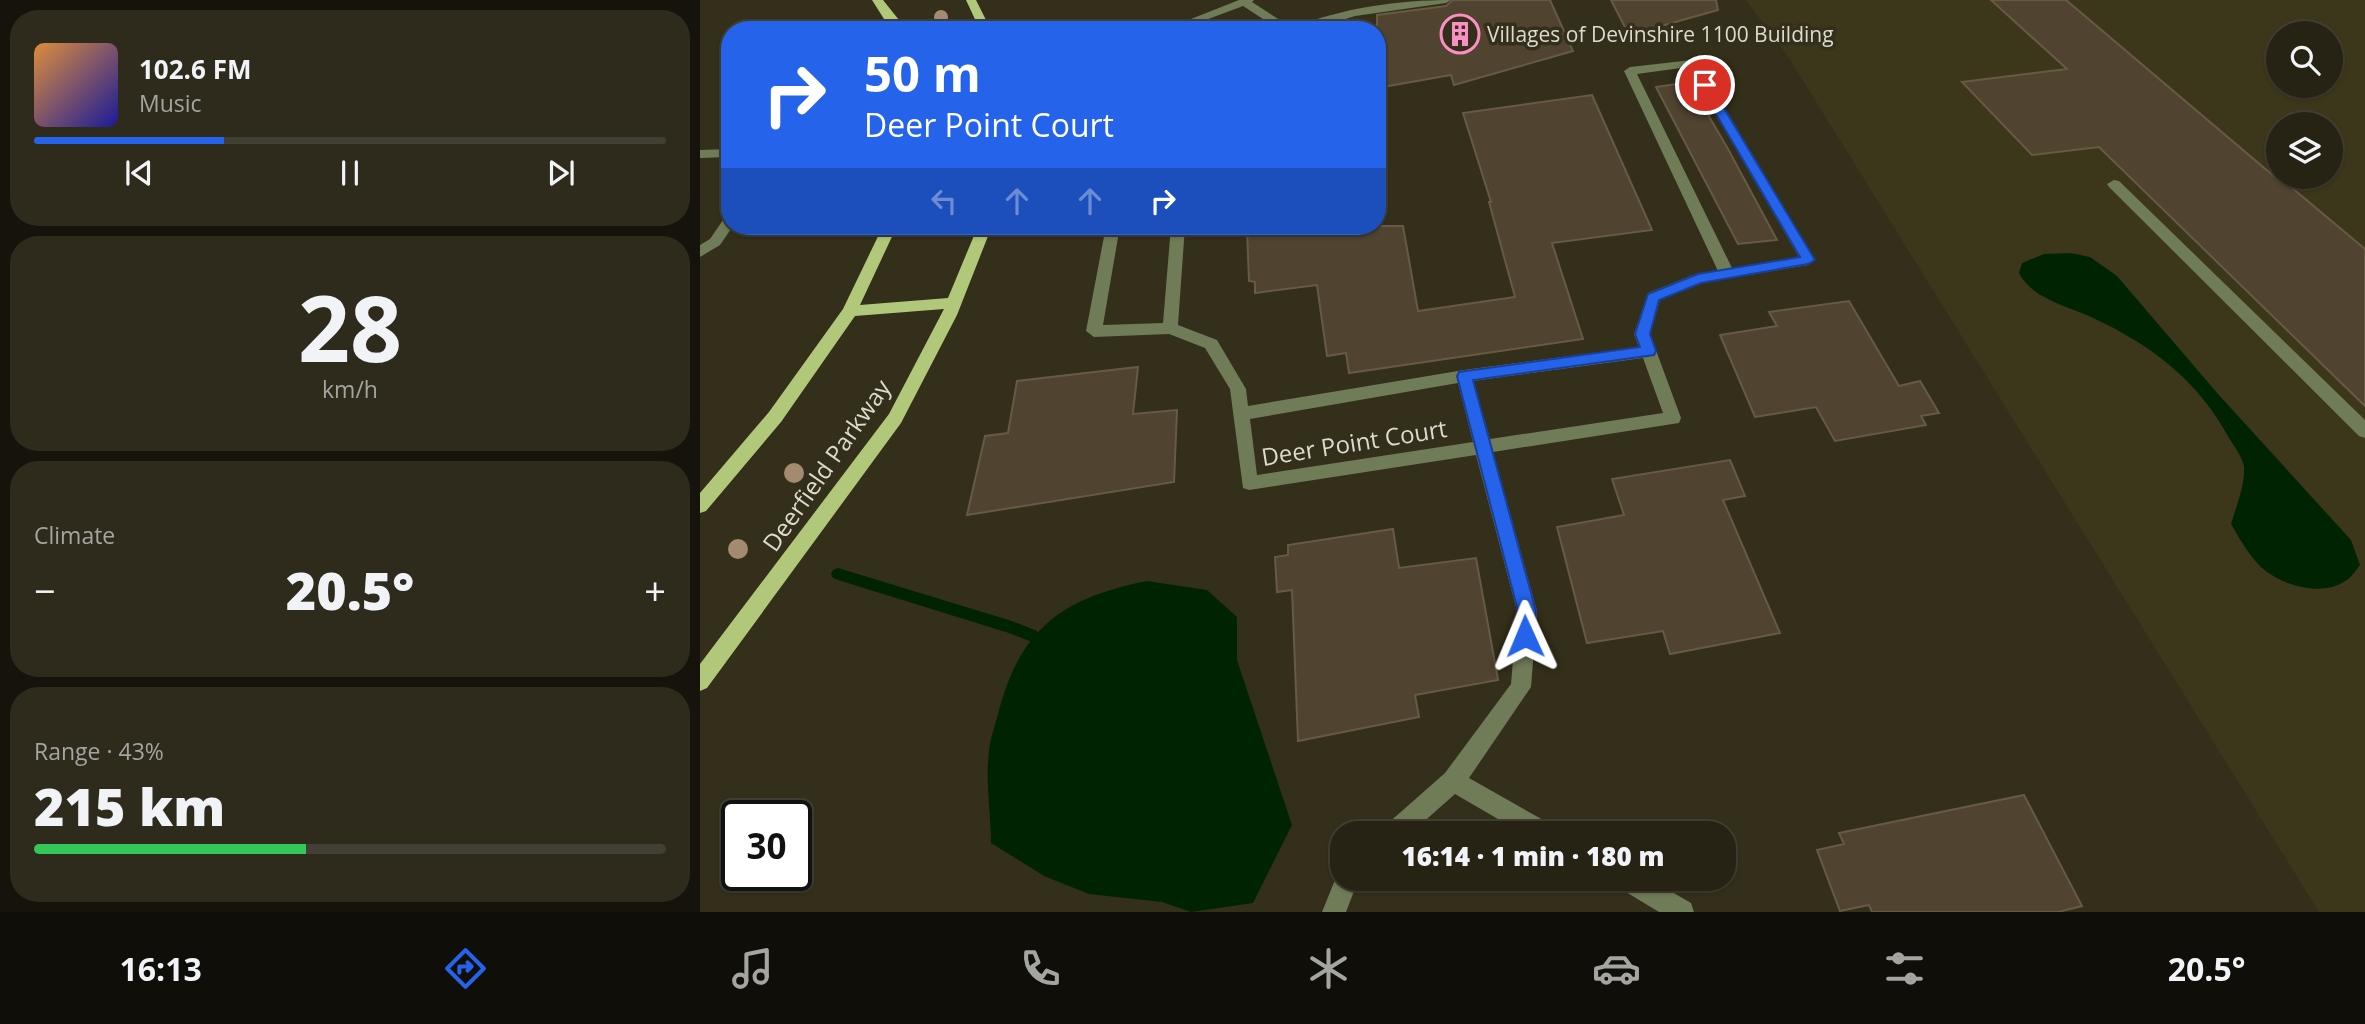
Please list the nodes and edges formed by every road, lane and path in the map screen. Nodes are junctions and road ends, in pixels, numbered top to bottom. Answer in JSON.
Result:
{"nodes":[{"id":1,"x":877,"y":0,"type":"edge"},
{"id":2,"x":971,"y":0,"type":"edge"},
{"id":3,"x":1446,"y":0,"type":"edge"},
{"id":4,"x":1247,"y":1,"type":"edge"},
{"id":5,"x":893,"y":21,"type":"edge"},
{"id":6,"x":982,"y":21,"type":"edge"},
{"id":7,"x":1193,"y":21,"type":"edge"},
{"id":8,"x":1275,"y":21,"type":"edge"},
{"id":9,"x":1327,"y":21,"type":"edge"},
{"id":10,"x":721,"y":153,"type":"edge"},
{"id":11,"x":700,"y":154,"type":"edge"},
{"id":12,"x":2114,"y":184,"type":"dead end"},
{"id":13,"x":721,"y":233,"type":"edge"},
{"id":14,"x":886,"y":235,"type":"edge"},
{"id":15,"x":981,"y":235,"type":"edge"},
{"id":16,"x":1111,"y":235,"type":"edge"},
{"id":17,"x":1177,"y":235,"type":"edge"},
{"id":18,"x":700,"y":252,"type":"edge"},
{"id":19,"x":1727,"y":274,"type":"junction"},
{"id":20,"x":954,"y":303,"type":"junction"},
{"id":21,"x":850,"y":311,"type":"junction"},
{"id":22,"x":1170,"y":328,"type":"junction"},
{"id":23,"x":1649,"y":351,"type":"junction"},
{"id":24,"x":1464,"y":376,"type":"junction"},
{"id":25,"x":1241,"y":414,"type":"junction"},
{"id":26,"x":2365,"y":431,"type":"edge"},
{"id":27,"x":1483,"y":447,"type":"junction"},
{"id":28,"x":700,"y":506,"type":"edge"},
{"id":29,"x":700,"y":681,"type":"edge"},
{"id":30,"x":1453,"y":781,"type":"junction"},
{"id":31,"x":1408,"y":821,"type":"edge"},
{"id":32,"x":1523,"y":821,"type":"edge"},
{"id":33,"x":1342,"y":891,"type":"edge"},
{"id":34,"x":1646,"y":891,"type":"edge"},
{"id":35,"x":1334,"y":912,"type":"edge"},
{"id":36,"x":1682,"y":912,"type":"edge"}],
"edges":[{"from":1,"to":5,"type":"main road"},
{"from":2,"to":6,"type":"main road"},
{"from":3,"to":9,"type":"street"},
{"from":4,"to":7,"type":"street"},
{"from":4,"to":8,"type":"street"},
{"from":10,"to":11,"type":"street"},
{"from":12,"to":26,"type":"street"},
{"from":13,"to":18,"type":"street"},
{"from":14,"to":21,"type":"main road"},
{"from":15,"to":20,"type":"main road","name":"Deerfield Parkway"},
{"from":16,"to":22,"type":"street","name":"Deer Point Court"},
{"from":17,"to":22,"type":"street"},
{"from":19,"to":19,"type":"street","name":"Deer Point Court"},
{"from":19,"to":23,"type":"street","name":"Deer Point Court"},
{"from":20,"to":21,"type":"main road"},
{"from":20,"to":29,"type":"main road","name":"Deerfield Parkway"},
{"from":21,"to":28,"type":"main road"},
{"from":22,"to":25,"type":"street","name":"Deer Point Court"},
{"from":23,"to":24,"type":"street","name":"Deer Point Court"},
{"from":23,"to":27,"type":"street","name":"Deer Point Court"},
{"from":24,"to":25,"type":"street","name":"Deer Point Court"},
{"from":24,"to":27,"type":"street"},
{"from":25,"to":27,"type":"street","name":"Deer Point Court"},
{"from":27,"to":30,"type":"street"},
{"from":30,"to":31,"type":"street"},
{"from":30,"to":32,"type":"street"},
{"from":33,"to":35,"type":"street"},
{"from":34,"to":36,"type":"street"}]}
